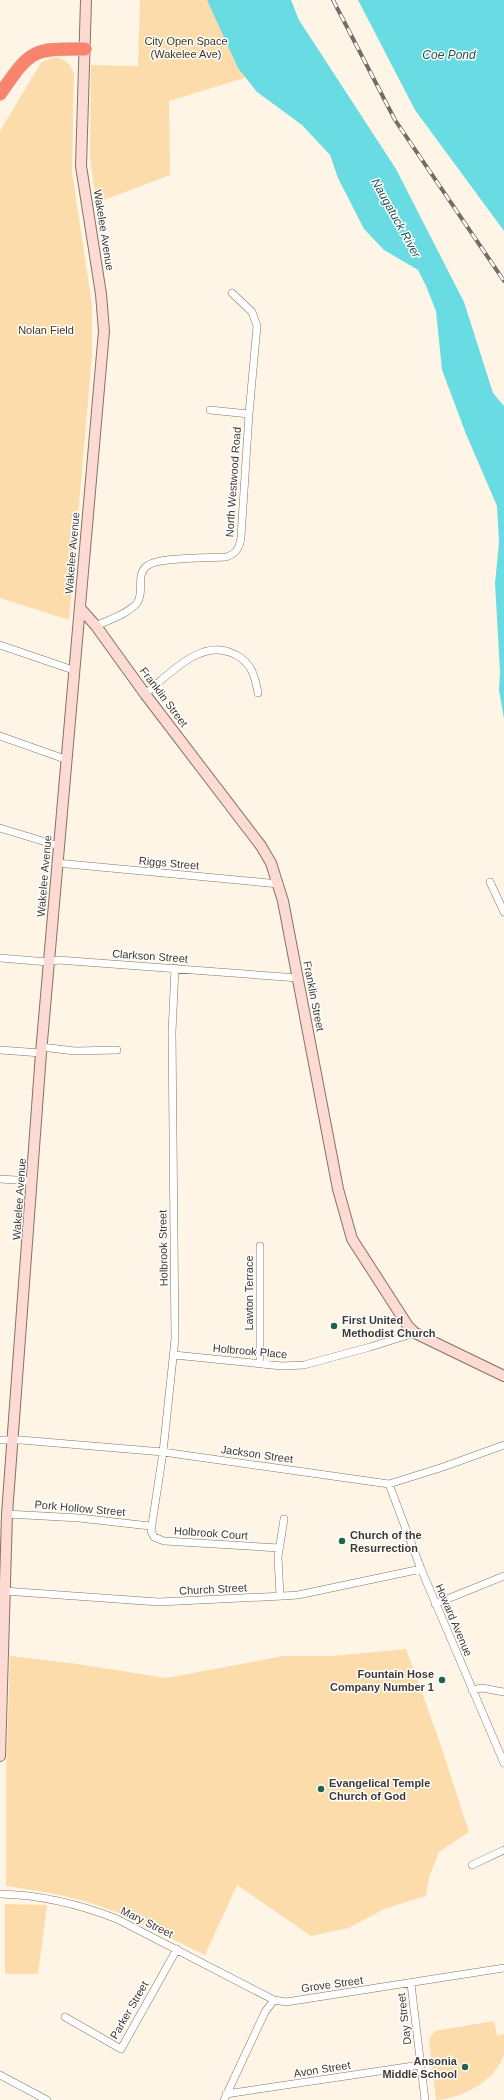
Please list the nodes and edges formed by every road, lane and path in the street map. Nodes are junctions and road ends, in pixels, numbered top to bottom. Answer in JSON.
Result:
{"nodes":[{"id":1,"x":86,"y":0,"type":"edge"},
{"id":2,"x":85,"y":49,"type":"junction"},
{"id":3,"x":0,"y":94,"type":"edge"},
{"id":4,"x":232,"y":293,"type":"dead end"},
{"id":5,"x":210,"y":410,"type":"dead end"},
{"id":6,"x":249,"y":414,"type":"junction"},
{"id":7,"x":80,"y":608,"type":"junction"},
{"id":8,"x":96,"y":626,"type":"junction"},
{"id":9,"x":0,"y":645,"type":"edge"},
{"id":10,"x":73,"y":670,"type":"junction"},
{"id":11,"x":258,"y":693,"type":"dead end"},
{"id":12,"x":145,"y":694,"type":"junction"},
{"id":13,"x":0,"y":736,"type":"edge"},
{"id":14,"x":65,"y":759,"type":"junction"},
{"id":15,"x":0,"y":828,"type":"edge"},
{"id":16,"x":59,"y":846,"type":"junction"},
{"id":17,"x":57,"y":863,"type":"junction"},
{"id":18,"x":490,"y":882,"type":"dead end"},
{"id":19,"x":279,"y":884,"type":"junction"},
{"id":20,"x":504,"y":912,"type":"edge"},
{"id":21,"x":0,"y":958,"type":"edge"},
{"id":22,"x":48,"y":962,"type":"junction"},
{"id":23,"x":175,"y":968,"type":"junction"},
{"id":24,"x":298,"y":978,"type":"junction"},
{"id":25,"x":0,"y":1050,"type":"edge"},
{"id":26,"x":41,"y":1050,"type":"junction"},
{"id":27,"x":117,"y":1050,"type":"dead end"},
{"id":28,"x":0,"y":1179,"type":"edge"},
{"id":29,"x":32,"y":1181,"type":"junction"},
{"id":30,"x":260,"y":1246,"type":"dead end"},
{"id":31,"x":414,"y":1333,"type":"junction"},
{"id":32,"x":174,"y":1355,"type":"junction"},
{"id":33,"x":260,"y":1364,"type":"junction"},
{"id":34,"x":504,"y":1376,"type":"edge"},
{"id":35,"x":0,"y":1440,"type":"edge"},
{"id":36,"x":12,"y":1440,"type":"junction"},
{"id":37,"x":504,"y":1445,"type":"edge"},
{"id":38,"x":162,"y":1452,"type":"junction"},
{"id":39,"x":389,"y":1484,"type":"junction"},
{"id":40,"x":7,"y":1514,"type":"junction"},
{"id":41,"x":284,"y":1519,"type":"dead end"},
{"id":42,"x":150,"y":1526,"type":"junction"},
{"id":43,"x":279,"y":1548,"type":"junction"},
{"id":44,"x":420,"y":1569,"type":"junction"},
{"id":45,"x":504,"y":1576,"type":"edge"},
{"id":46,"x":4,"y":1591,"type":"junction"},
{"id":47,"x":280,"y":1596,"type":"junction"},
{"id":48,"x":435,"y":1604,"type":"junction"},
{"id":49,"x":472,"y":1690,"type":"junction"},
{"id":50,"x":504,"y":1692,"type":"edge"},
{"id":51,"x":0,"y":1698,"type":"edge"},
{"id":52,"x":0,"y":1756,"type":"edge"},
{"id":53,"x":504,"y":1763,"type":"edge"},
{"id":54,"x":504,"y":1850,"type":"edge"},
{"id":55,"x":472,"y":1865,"type":"dead end"},
{"id":56,"x":0,"y":1894,"type":"edge"},
{"id":57,"x":177,"y":1949,"type":"junction"},
{"id":58,"x":504,"y":1968,"type":"edge"},
{"id":59,"x":410,"y":1984,"type":"junction"},
{"id":60,"x":274,"y":2000,"type":"junction"},
{"id":61,"x":65,"y":2017,"type":"dead end"},
{"id":62,"x":420,"y":2065,"type":"junction"},
{"id":63,"x":0,"y":2075,"type":"edge"},
{"id":64,"x":225,"y":2097,"type":"edge"},
{"id":65,"x":47,"y":2100,"type":"edge"},
{"id":66,"x":425,"y":2100,"type":"edge"}],
"edges":[{"from":1,"to":2,"type":"main road","name":"Wakelee Avenue"},
{"from":2,"to":3,"type":"highway"},
{"from":2,"to":7,"type":"main road","name":"Wakelee Avenue"},
{"from":4,"to":6,"type":"street","name":"North Westwood Road"},
{"from":5,"to":6,"type":"street"},
{"from":6,"to":8,"type":"street","name":"North Westwood Road"},
{"from":7,"to":8,"type":"main road","name":"Franklin Street"},
{"from":7,"to":10,"type":"main road","name":"Wakelee Avenue"},
{"from":8,"to":12,"type":"main road","name":"Franklin Street"},
{"from":9,"to":10,"type":"street"},
{"from":10,"to":14,"type":"main road","name":"Wakelee Avenue"},
{"from":11,"to":12,"type":"street"},
{"from":12,"to":19,"type":"main road","name":"Franklin Street"},
{"from":13,"to":14,"type":"street"},
{"from":14,"to":16,"type":"main road","name":"Wakelee Avenue"},
{"from":15,"to":16,"type":"street"},
{"from":16,"to":17,"type":"main road","name":"Wakelee Avenue"},
{"from":17,"to":19,"type":"street","name":"Riggs Street"},
{"from":17,"to":22,"type":"main road","name":"Wakelee Avenue"},
{"from":18,"to":20,"type":"street"},
{"from":19,"to":24,"type":"main road","name":"Franklin Street"},
{"from":21,"to":22,"type":"street","name":"Clarkson Street"},
{"from":22,"to":23,"type":"street","name":"Clarkson Street"},
{"from":22,"to":26,"type":"main road","name":"Wakelee Avenue"},
{"from":23,"to":24,"type":"street","name":"Clarkson Street"},
{"from":23,"to":32,"type":"street","name":"Holbrook Street"},
{"from":24,"to":31,"type":"main road","name":"Franklin Street"},
{"from":25,"to":26,"type":"street"},
{"from":26,"to":27,"type":"street"},
{"from":26,"to":29,"type":"main road","name":"Wakelee Avenue"},
{"from":28,"to":29,"type":"street"},
{"from":29,"to":36,"type":"main road","name":"Wakelee Avenue"},
{"from":30,"to":33,"type":"street","name":"Lawton Terrace"},
{"from":31,"to":33,"type":"street","name":"Holbrook Place"},
{"from":31,"to":34,"type":"main road","name":"Franklin Street"},
{"from":32,"to":33,"type":"street","name":"Holbrook Place"},
{"from":32,"to":38,"type":"street","name":"Holbrook Street"},
{"from":35,"to":36,"type":"street","name":"Jackson Street"},
{"from":36,"to":38,"type":"street","name":"Jackson Street"},
{"from":36,"to":40,"type":"main road","name":"Wakelee Avenue"},
{"from":37,"to":39,"type":"street","name":"Jackson Street"},
{"from":38,"to":39,"type":"street","name":"Jackson Street"},
{"from":38,"to":42,"type":"street","name":"Holbrook Street"},
{"from":39,"to":44,"type":"street","name":"Howard Avenue"},
{"from":40,"to":42,"type":"street","name":"Pork Hollow Street"},
{"from":40,"to":46,"type":"main road","name":"Wakelee Avenue"},
{"from":41,"to":43,"type":"street"},
{"from":42,"to":43,"type":"street","name":"Holbrook Court"},
{"from":43,"to":47,"type":"street"},
{"from":44,"to":47,"type":"street","name":"Church Street"},
{"from":44,"to":48,"type":"street","name":"Howard Avenue"},
{"from":45,"to":48,"type":"street"},
{"from":46,"to":47,"type":"street","name":"Church Street"},
{"from":46,"to":51,"type":"main road","name":"Wakelee Avenue"},
{"from":48,"to":49,"type":"street","name":"Howard Avenue"},
{"from":49,"to":50,"type":"street"},
{"from":49,"to":53,"type":"street","name":"Howard Avenue"},
{"from":51,"to":52,"type":"main road","name":"Wakelee Avenue"},
{"from":54,"to":55,"type":"street"},
{"from":56,"to":57,"type":"street","name":"Mary Street"},
{"from":57,"to":60,"type":"street","name":"Mary Street"},
{"from":57,"to":61,"type":"street","name":"Parker Street"},
{"from":58,"to":59,"type":"street","name":"Grove Street"},
{"from":59,"to":60,"type":"street","name":"Grove Street"},
{"from":59,"to":62,"type":"street","name":"Day Street"},
{"from":60,"to":64,"type":"street"},
{"from":62,"to":64,"type":"street","name":"Avon Street"},
{"from":62,"to":66,"type":"street","name":"Day Street"},
{"from":63,"to":65,"type":"street"}]}
